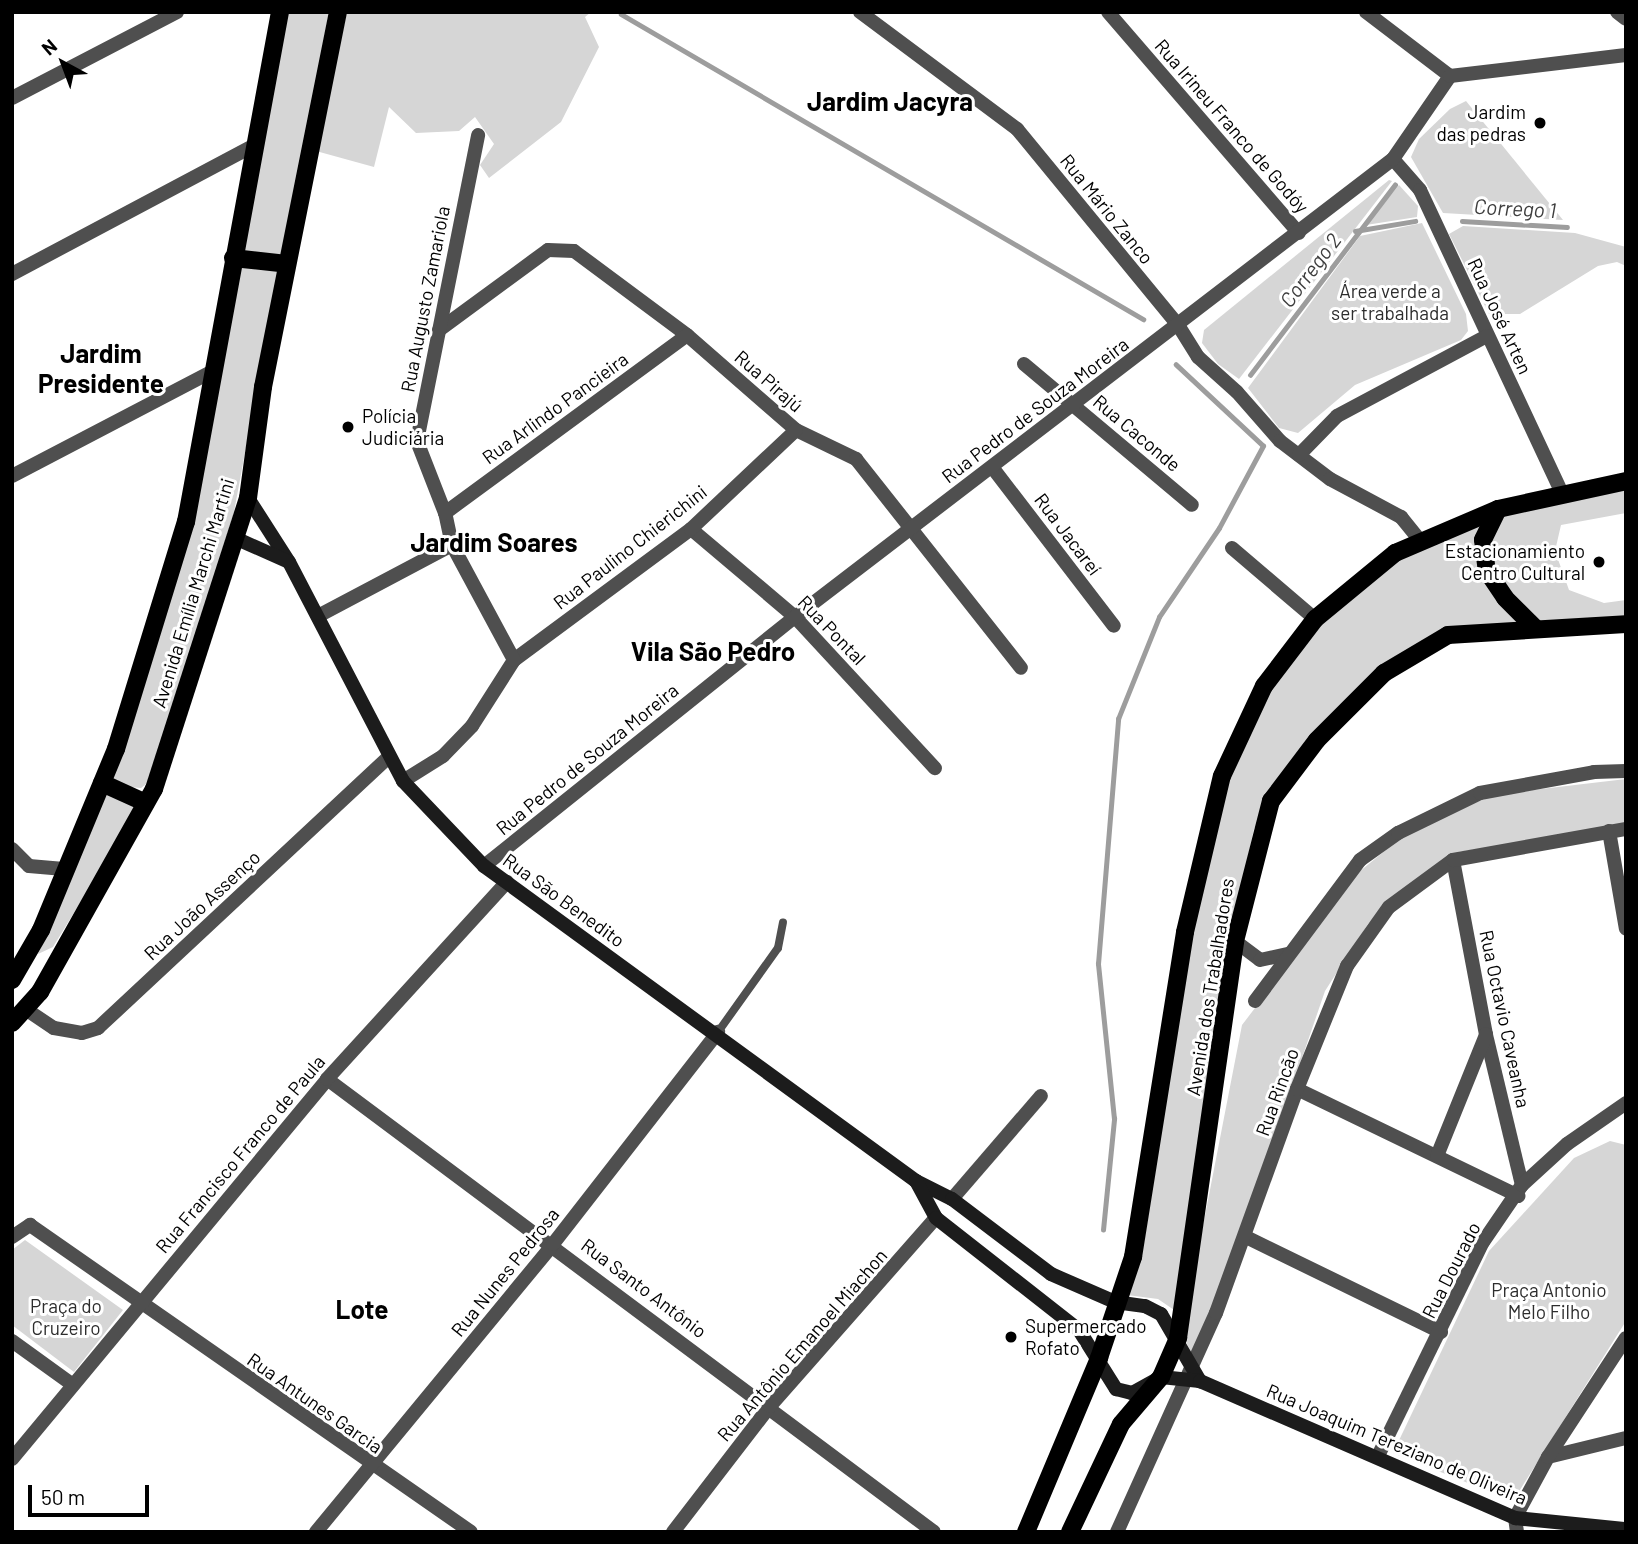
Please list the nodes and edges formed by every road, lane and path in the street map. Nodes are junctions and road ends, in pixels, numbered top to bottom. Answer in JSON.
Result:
{"nodes":[{"id":1,"x":177,"y":12,"type":"edge"},
{"id":2,"x":280,"y":12,"type":"edge"},
{"id":3,"x":338,"y":12,"type":"edge"},
{"id":4,"x":860,"y":12,"type":"edge"},
{"id":5,"x":1108,"y":12,"type":"edge"},
{"id":6,"x":1366,"y":12,"type":"edge"},
{"id":7,"x":1617,"y":12,"type":"edge"},
{"id":8,"x":1626,"y":19,"type":"edge"},
{"id":9,"x":1626,"y":55,"type":"edge"},
{"id":10,"x":1450,"y":76,"type":"junction"},
{"id":11,"x":12,"y":98,"type":"edge"},
{"id":12,"x":478,"y":135,"type":"dead end"},
{"id":13,"x":253,"y":146,"type":"junction"},
{"id":14,"x":1393,"y":159,"type":"junction"},
{"id":15,"x":1299,"y":233,"type":"junction"},
{"id":16,"x":233,"y":258,"type":"junction"},
{"id":17,"x":287,"y":264,"type":"junction"},
{"id":18,"x":12,"y":274,"type":"edge"},
{"id":19,"x":1178,"y":325,"type":"junction"},
{"id":20,"x":439,"y":330,"type":"junction"},
{"id":21,"x":687,"y":335,"type":"junction"},
{"id":22,"x":1487,"y":336,"type":"junction"},
{"id":23,"x":1024,"y":364,"type":"dead end"},
{"id":24,"x":214,"y":371,"type":"junction"},
{"id":25,"x":1073,"y":405,"type":"junction"},
{"id":26,"x":796,"y":430,"type":"junction"},
{"id":27,"x":1299,"y":455,"type":"junction"},
{"id":28,"x":992,"y":467,"type":"junction"},
{"id":29,"x":12,"y":477,"type":"edge"},
{"id":30,"x":1626,"y":481,"type":"edge"},
{"id":31,"x":1563,"y":495,"type":"junction"},
{"id":32,"x":248,"y":498,"type":"junction"},
{"id":33,"x":1192,"y":505,"type":"dead end"},
{"id":34,"x":1498,"y":509,"type":"junction"},
{"id":35,"x":445,"y":513,"type":"junction"},
{"id":36,"x":691,"y":529,"type":"junction"},
{"id":37,"x":910,"y":529,"type":"junction"},
{"id":38,"x":235,"y":538,"type":"junction"},
{"id":39,"x":1421,"y":542,"type":"junction"},
{"id":40,"x":452,"y":545,"type":"junction"},
{"id":41,"x":1232,"y":548,"type":"dead end"},
{"id":42,"x":289,"y":562,"type":"junction"},
{"id":43,"x":318,"y":616,"type":"junction"},
{"id":44,"x":795,"y":617,"type":"junction"},
{"id":45,"x":1315,"y":619,"type":"junction"},
{"id":46,"x":1626,"y":624,"type":"edge"},
{"id":47,"x":1114,"y":625,"type":"dead end"},
{"id":48,"x":1535,"y":628,"type":"junction"},
{"id":49,"x":514,"y":660,"type":"junction"},
{"id":50,"x":1021,"y":668,"type":"dead end"},
{"id":51,"x":389,"y":757,"type":"junction"},
{"id":52,"x":935,"y":768,"type":"dead end"},
{"id":53,"x":1626,"y":771,"type":"edge"},
{"id":54,"x":403,"y":781,"type":"junction"},
{"id":55,"x":102,"y":783,"type":"junction"},
{"id":56,"x":146,"y":803,"type":"junction"},
{"id":57,"x":1626,"y":829,"type":"edge"},
{"id":58,"x":1609,"y":831,"type":"junction"},
{"id":59,"x":12,"y":849,"type":"edge"},
{"id":60,"x":1453,"y":860,"type":"junction"},
{"id":61,"x":484,"y":866,"type":"junction"},
{"id":62,"x":66,"y":869,"type":"junction"},
{"id":63,"x":508,"y":882,"type":"junction"},
{"id":64,"x":783,"y":922,"type":"dead end"},
{"id":65,"x":1626,"y":929,"type":"edge"},
{"id":66,"x":1236,"y":941,"type":"junction"},
{"id":67,"x":1288,"y":954,"type":"junction"},
{"id":68,"x":12,"y":981,"type":"edge"},
{"id":69,"x":1255,"y":1001,"type":"dead end"},
{"id":70,"x":27,"y":1010,"type":"junction"},
{"id":71,"x":12,"y":1024,"type":"edge"},
{"id":72,"x":718,"y":1032,"type":"junction"},
{"id":73,"x":1486,"y":1035,"type":"junction"},
{"id":74,"x":327,"y":1079,"type":"junction"},
{"id":75,"x":1297,"y":1089,"type":"junction"},
{"id":76,"x":1041,"y":1096,"type":"dead end"},
{"id":77,"x":1625,"y":1103,"type":"edge"},
{"id":78,"x":1437,"y":1156,"type":"junction"},
{"id":79,"x":916,"y":1181,"type":"junction"},
{"id":80,"x":1520,"y":1190,"type":"junction"},
{"id":81,"x":952,"y":1199,"type":"junction"},
{"id":82,"x":968,"y":1210,"type":"junction"},
{"id":83,"x":936,"y":1218,"type":"junction"},
{"id":84,"x":12,"y":1237,"type":"edge"},
{"id":85,"x":1246,"y":1237,"type":"junction"},
{"id":86,"x":553,"y":1244,"type":"junction"},
{"id":87,"x":1115,"y":1302,"type":"junction"},
{"id":88,"x":139,"y":1303,"type":"junction"},
{"id":89,"x":1441,"y":1332,"type":"junction"},
{"id":90,"x":1178,"y":1338,"type":"junction"},
{"id":91,"x":1626,"y":1338,"type":"edge"},
{"id":92,"x":12,"y":1341,"type":"edge"},
{"id":93,"x":1099,"y":1358,"type":"junction"},
{"id":94,"x":1193,"y":1376,"type":"junction"},
{"id":95,"x":1161,"y":1377,"type":"junction"},
{"id":96,"x":73,"y":1385,"type":"junction"},
{"id":97,"x":770,"y":1406,"type":"junction"},
{"id":98,"x":1626,"y":1438,"type":"edge"},
{"id":99,"x":1378,"y":1456,"type":"junction"},
{"id":100,"x":1548,"y":1457,"type":"junction"},
{"id":101,"x":12,"y":1459,"type":"edge"},
{"id":102,"x":372,"y":1466,"type":"junction"},
{"id":103,"x":1516,"y":1525,"type":"edge"},
{"id":104,"x":1626,"y":1529,"type":"edge"},
{"id":105,"x":316,"y":1532,"type":"edge"},
{"id":106,"x":471,"y":1532,"type":"edge"},
{"id":107,"x":673,"y":1532,"type":"edge"},
{"id":108,"x":934,"y":1532,"type":"edge"},
{"id":109,"x":1026,"y":1532,"type":"edge"},
{"id":110,"x":1070,"y":1532,"type":"edge"},
{"id":111,"x":1117,"y":1532,"type":"edge"}],
"edges":[{"from":1,"to":11,"type":"street"},
{"from":2,"to":13,"type":"main road","name":"Avenida Emília Marchi Martini"},
{"from":3,"to":17,"type":"main road","name":"Avenida Emília Marchi Martini"},
{"from":4,"to":19,"type":"street","name":"Rua Mário Zanco"},
{"from":5,"to":15,"type":"street","name":"Rua Irineu Franco de Godóy"},
{"from":6,"to":10,"type":"street"},
{"from":7,"to":8,"type":"street"},
{"from":9,"to":10,"type":"street"},
{"from":10,"to":14,"type":"street","name":"Rua Pedro de Souza Moreira"},
{"from":12,"to":20,"type":"street","name":"Rua Augusto Zamariola"},
{"from":13,"to":16,"type":"main road","name":"Avenida Emília Marchi Martini"},
{"from":13,"to":18,"type":"street"},
{"from":14,"to":15,"type":"street","name":"Rua Pedro de Souza Moreira"},
{"from":14,"to":22,"type":"street","name":"Rua José Arten"},
{"from":15,"to":19,"type":"street","name":"Rua Pedro de Souza Moreira"},
{"from":16,"to":17,"type":"main road"},
{"from":16,"to":24,"type":"main road","name":"Avenida Emília Marchi Martini"},
{"from":17,"to":32,"type":"main road","name":"Avenida Emília Marchi Martini"},
{"from":19,"to":25,"type":"street","name":"Rua Pedro de Souza Moreira"},
{"from":19,"to":27,"type":"street","name":"Rua Mário Zanco"},
{"from":20,"to":21,"type":"street","name":"Rua Pirajú"},
{"from":20,"to":35,"type":"street","name":"Rua Augusto Zamariola"},
{"from":21,"to":26,"type":"street","name":"Rua Pirajú"},
{"from":21,"to":35,"type":"street","name":"Rua Arlindo Pancieira"},
{"from":22,"to":27,"type":"street"},
{"from":22,"to":31,"type":"street","name":"Rua José Arten"},
{"from":23,"to":25,"type":"street","name":"Rua Caconde"},
{"from":24,"to":29,"type":"street"},
{"from":24,"to":55,"type":"main road","name":"Avenida Emília Marchi Martini"},
{"from":25,"to":28,"type":"street","name":"Rua Pedro de Souza Moreira"},
{"from":25,"to":33,"type":"street","name":"Rua Caconde"},
{"from":26,"to":36,"type":"street","name":"Rua Paulino Chierichini"},
{"from":26,"to":37,"type":"street","name":"Rua Pirajú"},
{"from":27,"to":39,"type":"street","name":"Rua Mário Zanco"},
{"from":28,"to":37,"type":"street","name":"Rua Pedro de Souza Moreira"},
{"from":28,"to":47,"type":"street","name":"Rua Jacareí"},
{"from":30,"to":31,"type":"main road","name":"Avenida dos Trabalhadores"},
{"from":31,"to":34,"type":"main road","name":"Avenida dos Trabalhadores"},
{"from":32,"to":38,"type":"main road","name":"Avenida Emília Marchi Martini"},
{"from":32,"to":42,"type":"main road","name":"Rua São Benedito"},
{"from":34,"to":39,"type":"main road","name":"Avenida dos Trabalhadores"},
{"from":34,"to":48,"type":"main road"},
{"from":35,"to":40,"type":"street","name":"Rua Augusto Zamariola"},
{"from":36,"to":44,"type":"street","name":"Rua Pontal"},
{"from":36,"to":49,"type":"street","name":"Rua Paulino Chierichini"},
{"from":37,"to":44,"type":"street","name":"Rua Pedro de Souza Moreira"},
{"from":37,"to":50,"type":"street","name":"Rua Pirajú"},
{"from":38,"to":42,"type":"main road"},
{"from":38,"to":56,"type":"main road","name":"Avenida Emília Marchi Martini"},
{"from":39,"to":45,"type":"main road","name":"Avenida dos Trabalhadores"},
{"from":40,"to":43,"type":"street"},
{"from":40,"to":49,"type":"street","name":"Rua Augusto Zamariola"},
{"from":41,"to":45,"type":"street"},
{"from":42,"to":43,"type":"main road","name":"Rua São Benedito"},
{"from":43,"to":51,"type":"main road","name":"Rua São Benedito"},
{"from":44,"to":52,"type":"street","name":"Rua Pontal"},
{"from":44,"to":61,"type":"street","name":"Rua Pedro de Souza Moreira"},
{"from":45,"to":87,"type":"main road","name":"Avenida dos Trabalhadores"},
{"from":46,"to":48,"type":"main road","name":"Avenida dos Trabalhadores"},
{"from":48,"to":66,"type":"main road","name":"Avenida dos Trabalhadores"},
{"from":49,"to":54,"type":"street"},
{"from":51,"to":54,"type":"main road","name":"Rua São Benedito"},
{"from":51,"to":70,"type":"street","name":"Rua João Assenço"},
{"from":53,"to":67,"type":"street"},
{"from":54,"to":61,"type":"main road","name":"Rua São Benedito"},
{"from":55,"to":56,"type":"main road"},
{"from":55,"to":62,"type":"main road","name":"Avenida Emília Marchi Martini"},
{"from":56,"to":70,"type":"main road","name":"Avenida Emília Marchi Martini"},
{"from":57,"to":58,"type":"street","name":"Rua Rincão"},
{"from":58,"to":60,"type":"street","name":"Rua Rincão"},
{"from":58,"to":65,"type":"street"},
{"from":59,"to":62,"type":"street"},
{"from":60,"to":73,"type":"street","name":"Rua Octavio Caveanha"},
{"from":60,"to":75,"type":"street","name":"Rua Rincão"},
{"from":61,"to":63,"type":"main road","name":"Rua São Benedito"},
{"from":62,"to":68,"type":"main road","name":"Avenida Emília Marchi Martini"},
{"from":63,"to":72,"type":"main road","name":"Rua São Benedito"},
{"from":63,"to":74,"type":"street","name":"Rua Francisco Franco de Paula"},
{"from":64,"to":72,"type":"lane"},
{"from":66,"to":67,"type":"street"},
{"from":66,"to":90,"type":"main road","name":"Avenida dos Trabalhadores"},
{"from":67,"to":69,"type":"street"},
{"from":70,"to":71,"type":"main road","name":"Avenida Emília Marchi Martini"},
{"from":72,"to":79,"type":"main road","name":"Rua São Benedito"},
{"from":72,"to":86,"type":"street","name":"Rua Nunes Pedrosa"},
{"from":73,"to":78,"type":"street"},
{"from":73,"to":80,"type":"street","name":"Rua Octavio Caveanha"},
{"from":74,"to":86,"type":"street","name":"Rua Santo Antônio"},
{"from":74,"to":88,"type":"street","name":"Rua Francisco Franco de Paula"},
{"from":75,"to":78,"type":"street"},
{"from":75,"to":85,"type":"street","name":"Rua Rincão"},
{"from":76,"to":81,"type":"street"},
{"from":77,"to":80,"type":"street","name":"Rua Dourado"},
{"from":78,"to":80,"type":"street"},
{"from":79,"to":81,"type":"main road","name":"Rua São Benedito"},
{"from":79,"to":83,"type":"main road","name":"Rua São Benedito"},
{"from":80,"to":89,"type":"street","name":"Rua Dourado"},
{"from":81,"to":82,"type":"main road","name":"Rua São Benedito"},
{"from":82,"to":83,"type":"main road"},
{"from":82,"to":87,"type":"main road","name":"Rua São Benedito"},
{"from":83,"to":93,"type":"main road","name":"Rua São Benedito"},
{"from":83,"to":97,"type":"street","name":"Rua Antônio Emanoel Miachon"},
{"from":84,"to":88,"type":"street"},
{"from":85,"to":89,"type":"street"},
{"from":85,"to":94,"type":"street","name":"Rua Rincão"},
{"from":86,"to":97,"type":"street","name":"Rua Santo Antônio"},
{"from":86,"to":102,"type":"street","name":"Rua Nunes Pedrosa"},
{"from":87,"to":90,"type":"main road"},
{"from":87,"to":93,"type":"main road"},
{"from":88,"to":96,"type":"street","name":"Rua Francisco Franco de Paula"},
{"from":88,"to":102,"type":"street","name":"Rua Antunes Garcia"},
{"from":89,"to":99,"type":"street","name":"Rua Dourado"},
{"from":90,"to":94,"type":"main road"},
{"from":90,"to":95,"type":"main road","name":"Avenida dos Trabalhadores"},
{"from":91,"to":100,"type":"street"},
{"from":92,"to":96,"type":"street"},
{"from":93,"to":95,"type":"main road"},
{"from":93,"to":109,"type":"main road"},
{"from":94,"to":95,"type":"main road","name":"Rua Joaquim Tereziano de Oliveira"},
{"from":94,"to":99,"type":"main road","name":"Rua Joaquim Tereziano de Oliveira"},
{"from":94,"to":111,"type":"street","name":"Rua Rincão"},
{"from":95,"to":110,"type":"main road","name":"Avenida dos Trabalhadores"},
{"from":96,"to":101,"type":"street","name":"Rua Francisco Franco de Paula"},
{"from":97,"to":107,"type":"street","name":"Rua Antônio Emanoel Miachon"},
{"from":97,"to":108,"type":"street","name":"Rua Santo Antônio"},
{"from":98,"to":100,"type":"street"},
{"from":99,"to":103,"type":"main road","name":"Rua Joaquim Tereziano de Oliveira"},
{"from":100,"to":103,"type":"street"},
{"from":102,"to":105,"type":"street","name":"Rua Nunes Pedrosa"},
{"from":102,"to":106,"type":"street","name":"Rua Antunes Garcia"},
{"from":103,"to":104,"type":"main road","name":"Rua Joaquim Tereziano de Oliveira"}]}
